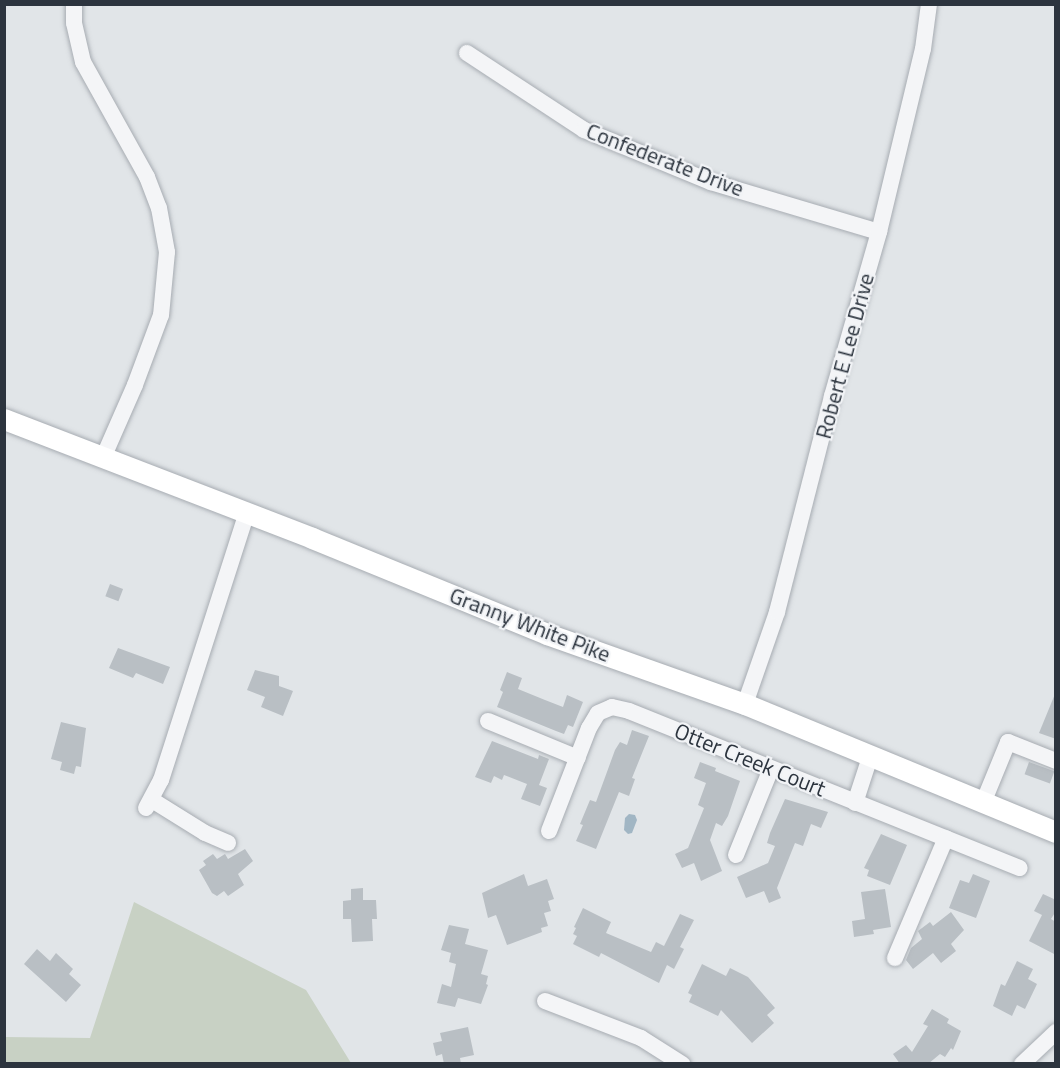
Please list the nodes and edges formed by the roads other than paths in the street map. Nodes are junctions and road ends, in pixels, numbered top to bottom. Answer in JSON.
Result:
{"nodes":[{"id":1,"x":74,"y":4,"type":"edge"},
{"id":2,"x":929,"y":4,"type":"edge"},
{"id":3,"x":467,"y":53,"type":"dead end"},
{"id":4,"x":879,"y":232,"type":"junction"},
{"id":5,"x":4,"y":419,"type":"edge"},
{"id":6,"x":103,"y":458,"type":"junction"},
{"id":7,"x":247,"y":512,"type":"junction"},
{"id":8,"x":745,"y":704,"type":"junction"},
{"id":9,"x":488,"y":721,"type":"dead end"},
{"id":10,"x":870,"y":757,"type":"junction"},
{"id":11,"x":578,"y":758,"type":"junction"},
{"id":12,"x":1056,"y":761,"type":"edge"},
{"id":13,"x":771,"y":769,"type":"junction"},
{"id":14,"x":855,"y":803,"type":"junction"},
{"id":15,"x":983,"y":803,"type":"junction"},
{"id":16,"x":549,"y":831,"type":"dead end"},
{"id":17,"x":1056,"y":832,"type":"edge"},
{"id":18,"x":941,"y":836,"type":"junction"},
{"id":19,"x":228,"y":843,"type":"dead end"},
{"id":20,"x":736,"y":855,"type":"dead end"},
{"id":21,"x":1020,"y":868,"type":"dead end"},
{"id":22,"x":891,"y":953,"type":"dead end"},
{"id":23,"x":545,"y":1001,"type":"dead end"},
{"id":24,"x":1056,"y":1032,"type":"edge"},
{"id":25,"x":682,"y":1064,"type":"edge"},
{"id":26,"x":1022,"y":1064,"type":"edge"}],
"edges":[{"from":1,"to":6,"type":"street"},
{"from":2,"to":4,"type":"street","name":"Robert E Lee Drive"},
{"from":3,"to":4,"type":"street","name":"Confederate Drive"},
{"from":4,"to":8,"type":"street","name":"Robert E Lee Drive"},
{"from":5,"to":6,"type":"main road","name":"Granny White Pike"},
{"from":6,"to":7,"type":"main road","name":"Granny White Pike"},
{"from":7,"to":8,"type":"main road","name":"Granny White Pike"},
{"from":7,"to":19,"type":"street"},
{"from":8,"to":10,"type":"main road","name":"Granny White Pike"},
{"from":9,"to":11,"type":"street"},
{"from":10,"to":14,"type":"street"},
{"from":10,"to":15,"type":"main road","name":"Granny White Pike"},
{"from":11,"to":13,"type":"street","name":"Otter Creek Court"},
{"from":11,"to":16,"type":"street","name":"Otter Creek Court"},
{"from":12,"to":15,"type":"street"},
{"from":13,"to":14,"type":"street","name":"Otter Creek Court"},
{"from":13,"to":20,"type":"street"},
{"from":14,"to":18,"type":"street","name":"Otter Creek Court"},
{"from":15,"to":17,"type":"main road","name":"Granny White Pike"},
{"from":18,"to":21,"type":"street","name":"Otter Creek Court"},
{"from":18,"to":22,"type":"street"},
{"from":23,"to":25,"type":"street"},
{"from":24,"to":26,"type":"street"}]}
